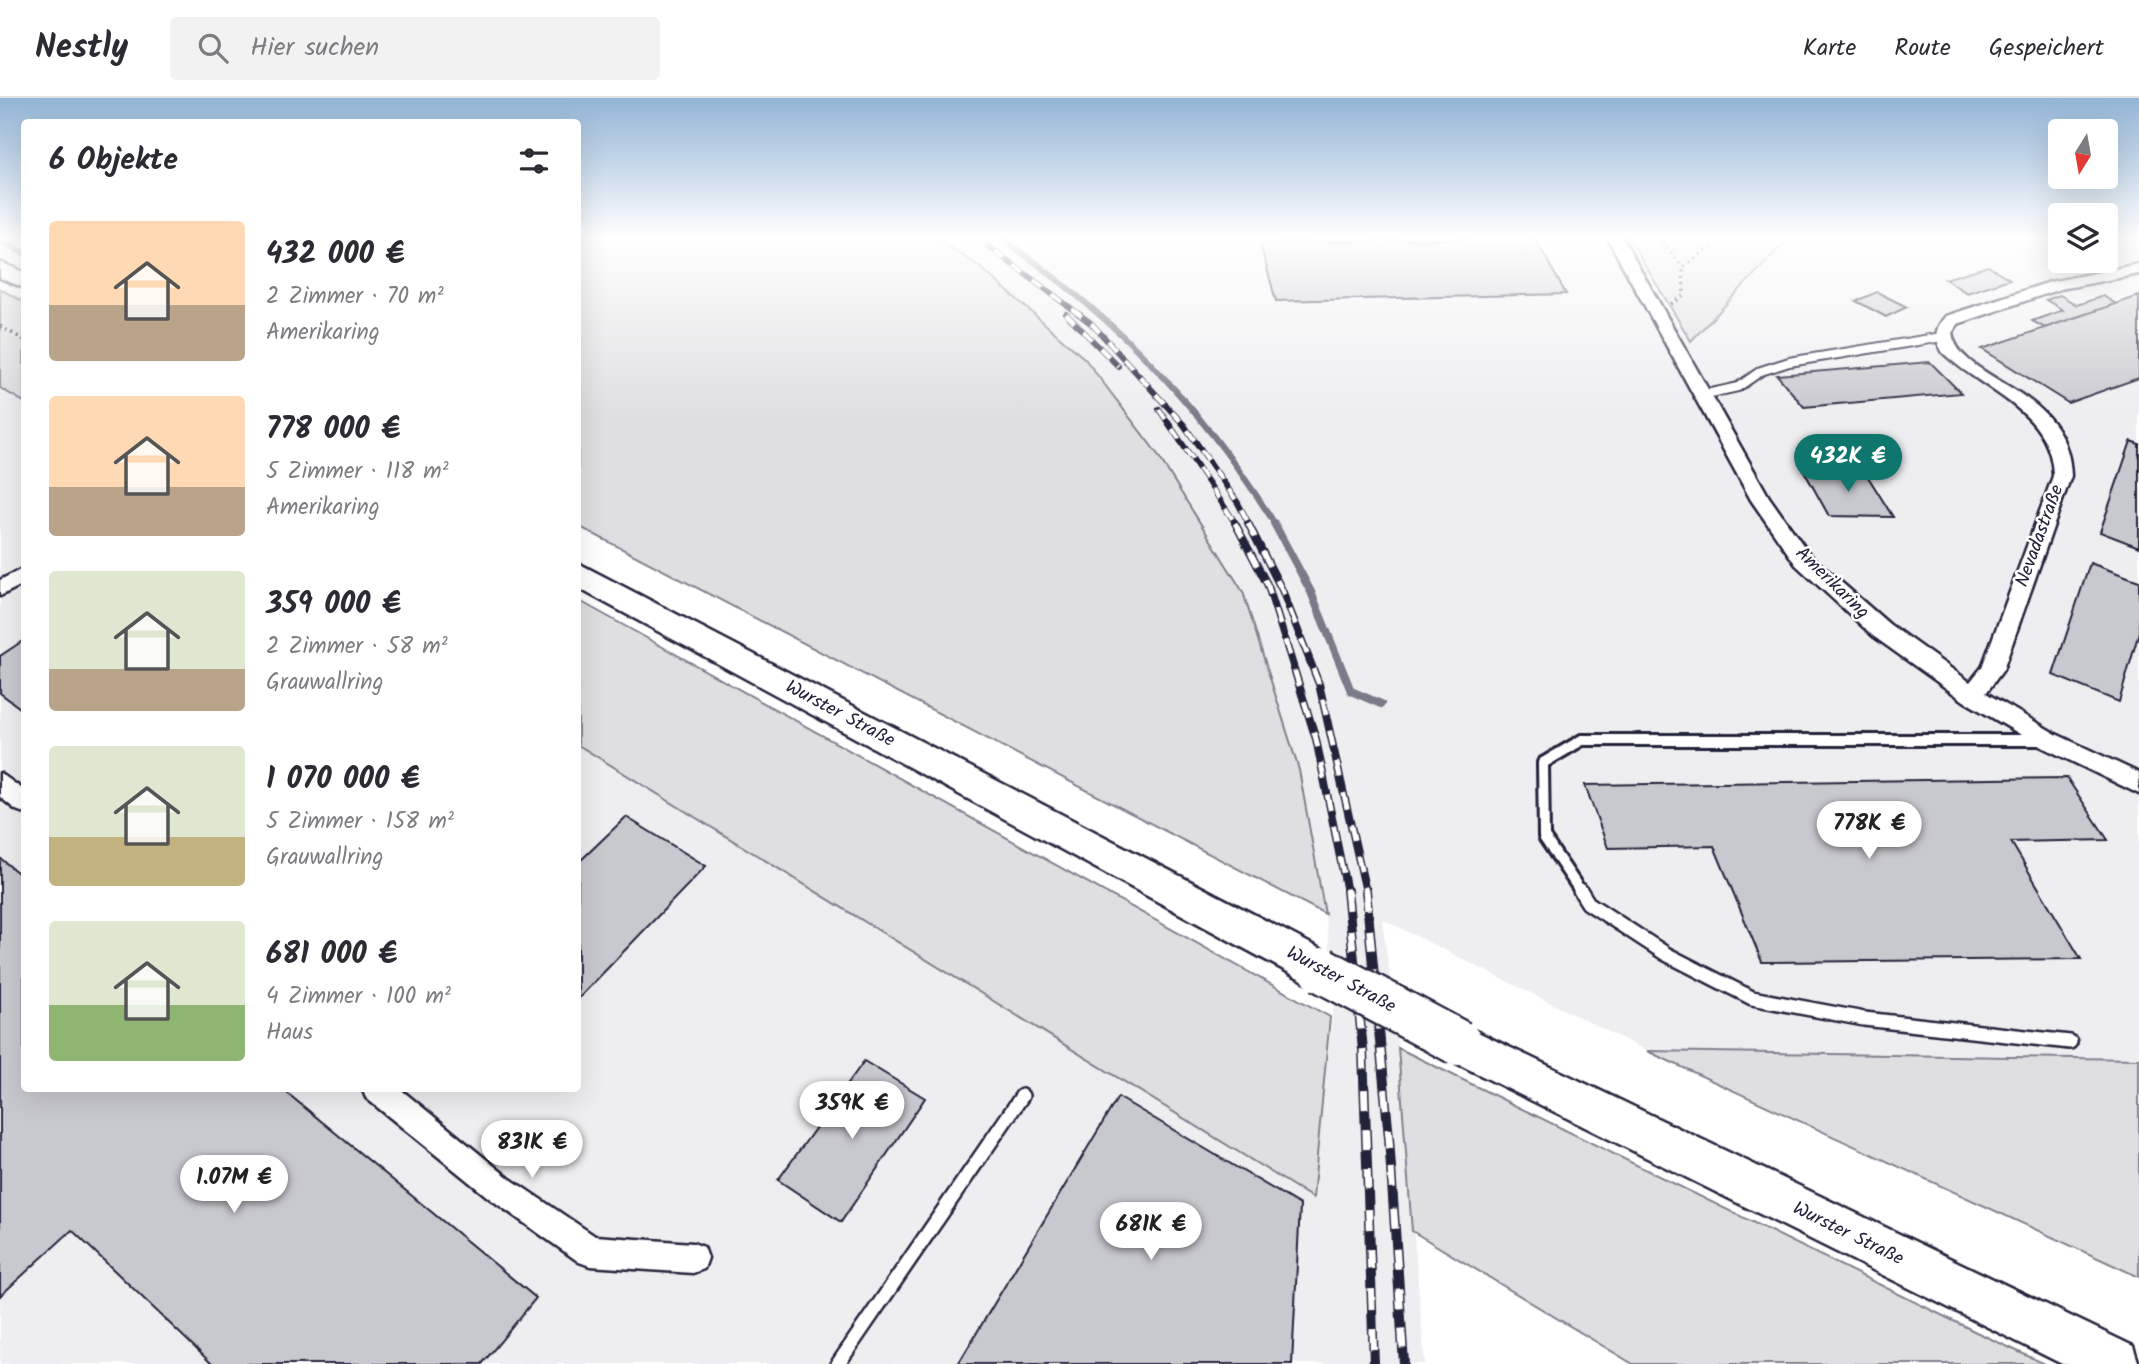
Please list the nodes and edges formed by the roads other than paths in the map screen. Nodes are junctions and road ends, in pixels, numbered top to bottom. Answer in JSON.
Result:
{"nodes":[{"id":1,"x":1647,"y":296,"type":"edge"},
{"id":2,"x":2023,"y":296,"type":"edge"},
{"id":3,"x":1942,"y":337,"type":"junction"},
{"id":4,"x":1702,"y":395,"type":"junction"},
{"id":5,"x":581,"y":576,"type":"edge"},
{"id":6,"x":21,"y":577,"type":"edge"},
{"id":7,"x":0,"y":589,"type":"edge"},
{"id":8,"x":1972,"y":695,"type":"junction"},
{"id":9,"x":2048,"y":740,"type":"junction"},
{"id":10,"x":0,"y":783,"type":"edge"},
{"id":11,"x":2139,"y":784,"type":"edge"},
{"id":12,"x":21,"y":800,"type":"edge"},
{"id":13,"x":2070,"y":1042,"type":"dead end"},
{"id":14,"x":381,"y":1092,"type":"edge"},
{"id":15,"x":1022,"y":1096,"type":"dead end"},
{"id":16,"x":693,"y":1258,"type":"dead end"},
{"id":17,"x":838,"y":1364,"type":"edge"},
{"id":18,"x":2115,"y":1364,"type":"edge"}],
"edges":[{"from":1,"to":4,"type":"street","name":"Amerikaring"},
{"from":2,"to":3,"type":"street"},
{"from":3,"to":4,"type":"lane"},
{"from":3,"to":8,"type":"street","name":"Nevadastraße"},
{"from":4,"to":8,"type":"street","name":"Amerikaring"},
{"from":5,"to":18,"type":"main road","name":"Wurster Straße","bridge":true},
{"from":6,"to":7,"type":"street"},
{"from":8,"to":9,"type":"street","name":"Amerikaring"},
{"from":9,"to":11,"type":"street","name":"Amerikaring"},
{"from":9,"to":13,"type":"lane"},
{"from":10,"to":12,"type":"street"},
{"from":14,"to":16,"type":"street"},
{"from":15,"to":17,"type":"lane"}]}
